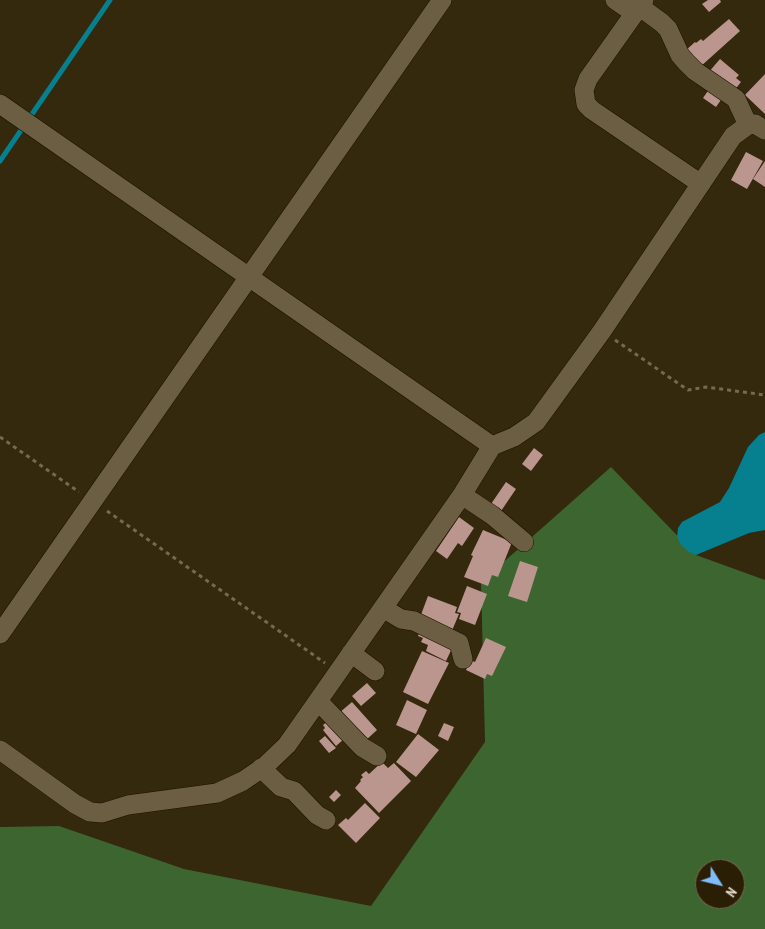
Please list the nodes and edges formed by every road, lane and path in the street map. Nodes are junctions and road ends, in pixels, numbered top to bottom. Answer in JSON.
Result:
{"nodes":[{"id":1,"x":442,"y":0,"type":"edge"},
{"id":2,"x":615,"y":0,"type":"edge"},
{"id":3,"x":639,"y":7,"type":"edge"},
{"id":4,"x":0,"y":104,"type":"edge"},
{"id":5,"x":756,"y":128,"type":"edge"},
{"id":6,"x":701,"y":184,"type":"junction"},
{"id":7,"x":250,"y":277,"type":"junction"},
{"id":8,"x":602,"y":331,"type":"junction"},
{"id":9,"x":765,"y":395,"type":"edge"},
{"id":10,"x":0,"y":437,"type":"edge"},
{"id":11,"x":492,"y":446,"type":"junction"},
{"id":12,"x":462,"y":494,"type":"junction"},
{"id":13,"x":93,"y":501,"type":"junction"},
{"id":14,"x":524,"y":542,"type":"dead end"},
{"id":15,"x":383,"y":608,"type":"junction"},
{"id":16,"x":0,"y":634,"type":"edge"},
{"id":17,"x":351,"y":653,"type":"junction"},
{"id":18,"x":463,"y":659,"type":"dead end"},
{"id":19,"x":375,"y":671,"type":"dead end"},
{"id":20,"x":338,"y":672,"type":"junction"},
{"id":21,"x":318,"y":701,"type":"junction"},
{"id":22,"x":0,"y":750,"type":"edge"},
{"id":23,"x":377,"y":756,"type":"dead end"},
{"id":24,"x":261,"y":768,"type":"junction"},
{"id":25,"x":326,"y":820,"type":"dead end"}],
"edges":[{"from":1,"to":7,"type":"street"},
{"from":2,"to":3,"type":"street"},
{"from":3,"to":5,"type":"street"},
{"from":3,"to":6,"type":"street"},
{"from":4,"to":7,"type":"street"},
{"from":5,"to":6,"type":"street"},
{"from":6,"to":8,"type":"street"},
{"from":7,"to":11,"type":"street"},
{"from":7,"to":13,"type":"street"},
{"from":8,"to":9,"type":"path"},
{"from":8,"to":11,"type":"street"},
{"from":10,"to":13,"type":"path"},
{"from":11,"to":12,"type":"street"},
{"from":12,"to":14,"type":"street"},
{"from":12,"to":15,"type":"street"},
{"from":13,"to":16,"type":"street"},
{"from":13,"to":20,"type":"path"},
{"from":15,"to":17,"type":"street"},
{"from":15,"to":18,"type":"street"},
{"from":17,"to":19,"type":"street"},
{"from":17,"to":20,"type":"street"},
{"from":20,"to":21,"type":"street"},
{"from":21,"to":23,"type":"street"},
{"from":21,"to":24,"type":"street"},
{"from":22,"to":24,"type":"street"},
{"from":24,"to":25,"type":"street"}]}
